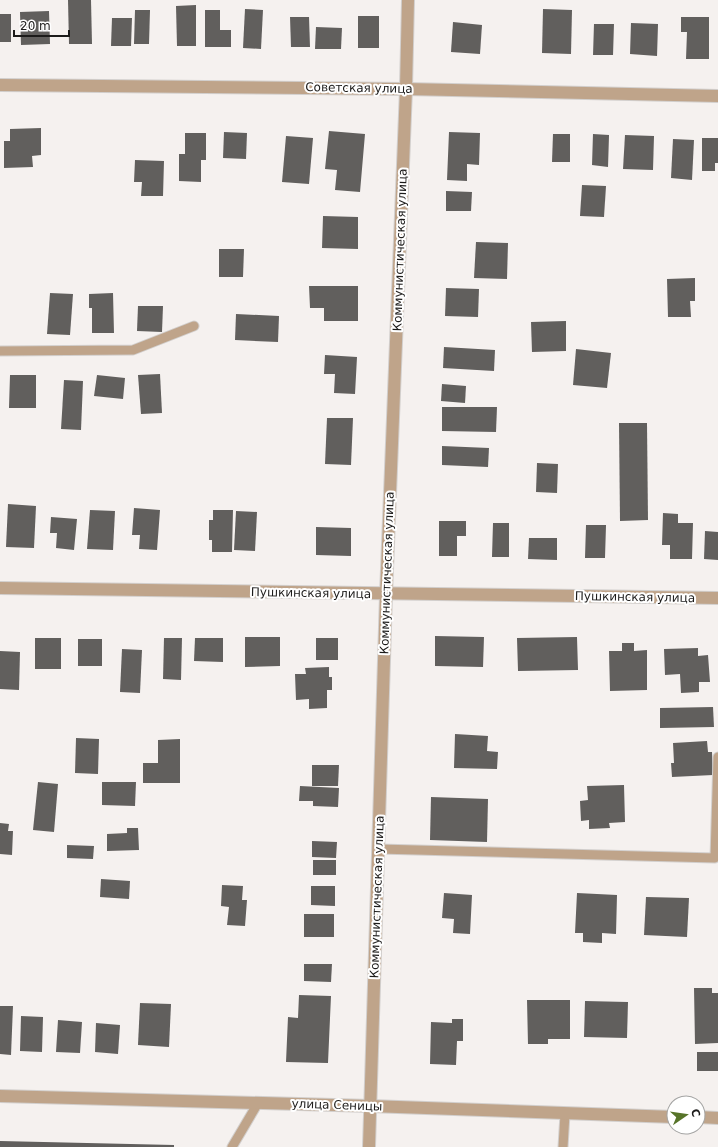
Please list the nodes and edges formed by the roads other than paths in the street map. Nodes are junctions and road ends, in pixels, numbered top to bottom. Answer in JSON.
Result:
{"nodes":[{"id":1,"x":408,"y":0,"type":"edge"},
{"id":2,"x":0,"y":85,"type":"edge"},
{"id":3,"x":406,"y":89,"type":"junction"},
{"id":4,"x":718,"y":96,"type":"edge"},
{"id":5,"x":194,"y":326,"type":"dead end"},
{"id":6,"x":0,"y":351,"type":"edge"},
{"id":7,"x":0,"y":588,"type":"edge"},
{"id":8,"x":386,"y":594,"type":"junction"},
{"id":9,"x":718,"y":598,"type":"edge"},
{"id":10,"x":718,"y":757,"type":"edge"},
{"id":11,"x":379,"y":849,"type":"junction"},
{"id":12,"x":0,"y":1096,"type":"edge"},
{"id":13,"x":258,"y":1103,"type":"junction"},
{"id":14,"x":370,"y":1106,"type":"junction"},
{"id":15,"x":565,"y":1114,"type":"junction"},
{"id":16,"x":666,"y":1117,"type":"edge"},
{"id":17,"x":706,"y":1117,"type":"edge"},
{"id":18,"x":718,"y":1118,"type":"edge"},
{"id":19,"x":232,"y":1147,"type":"edge"},
{"id":20,"x":369,"y":1147,"type":"edge"},
{"id":21,"x":563,"y":1147,"type":"edge"}],
"edges":[{"from":1,"to":3,"type":"street","name":"Коммунистическая улица"},
{"from":2,"to":3,"type":"street","name":"Советская улица"},
{"from":3,"to":4,"type":"street","name":"Советская улица"},
{"from":3,"to":8,"type":"street","name":"Коммунистическая улица"},
{"from":5,"to":6,"type":"lane"},
{"from":7,"to":8,"type":"street","name":"Пушкинская улица"},
{"from":8,"to":9,"type":"street","name":"Пушкинская улица"},
{"from":8,"to":11,"type":"street","name":"Коммунистическая улица"},
{"from":10,"to":11,"type":"lane"},
{"from":11,"to":14,"type":"street","name":"Коммунистическая улица"},
{"from":12,"to":13,"type":"street","name":"улица Сеницы"},
{"from":13,"to":14,"type":"street","name":"улица Сеницы"},
{"from":13,"to":19,"type":"lane"},
{"from":14,"to":15,"type":"street","name":"улица Сеницы"},
{"from":14,"to":20,"type":"street","name":"Коммунистическая улица"},
{"from":15,"to":16,"type":"street","name":"улица Сеницы"},
{"from":15,"to":21,"type":"lane"},
{"from":17,"to":18,"type":"street"}]}
